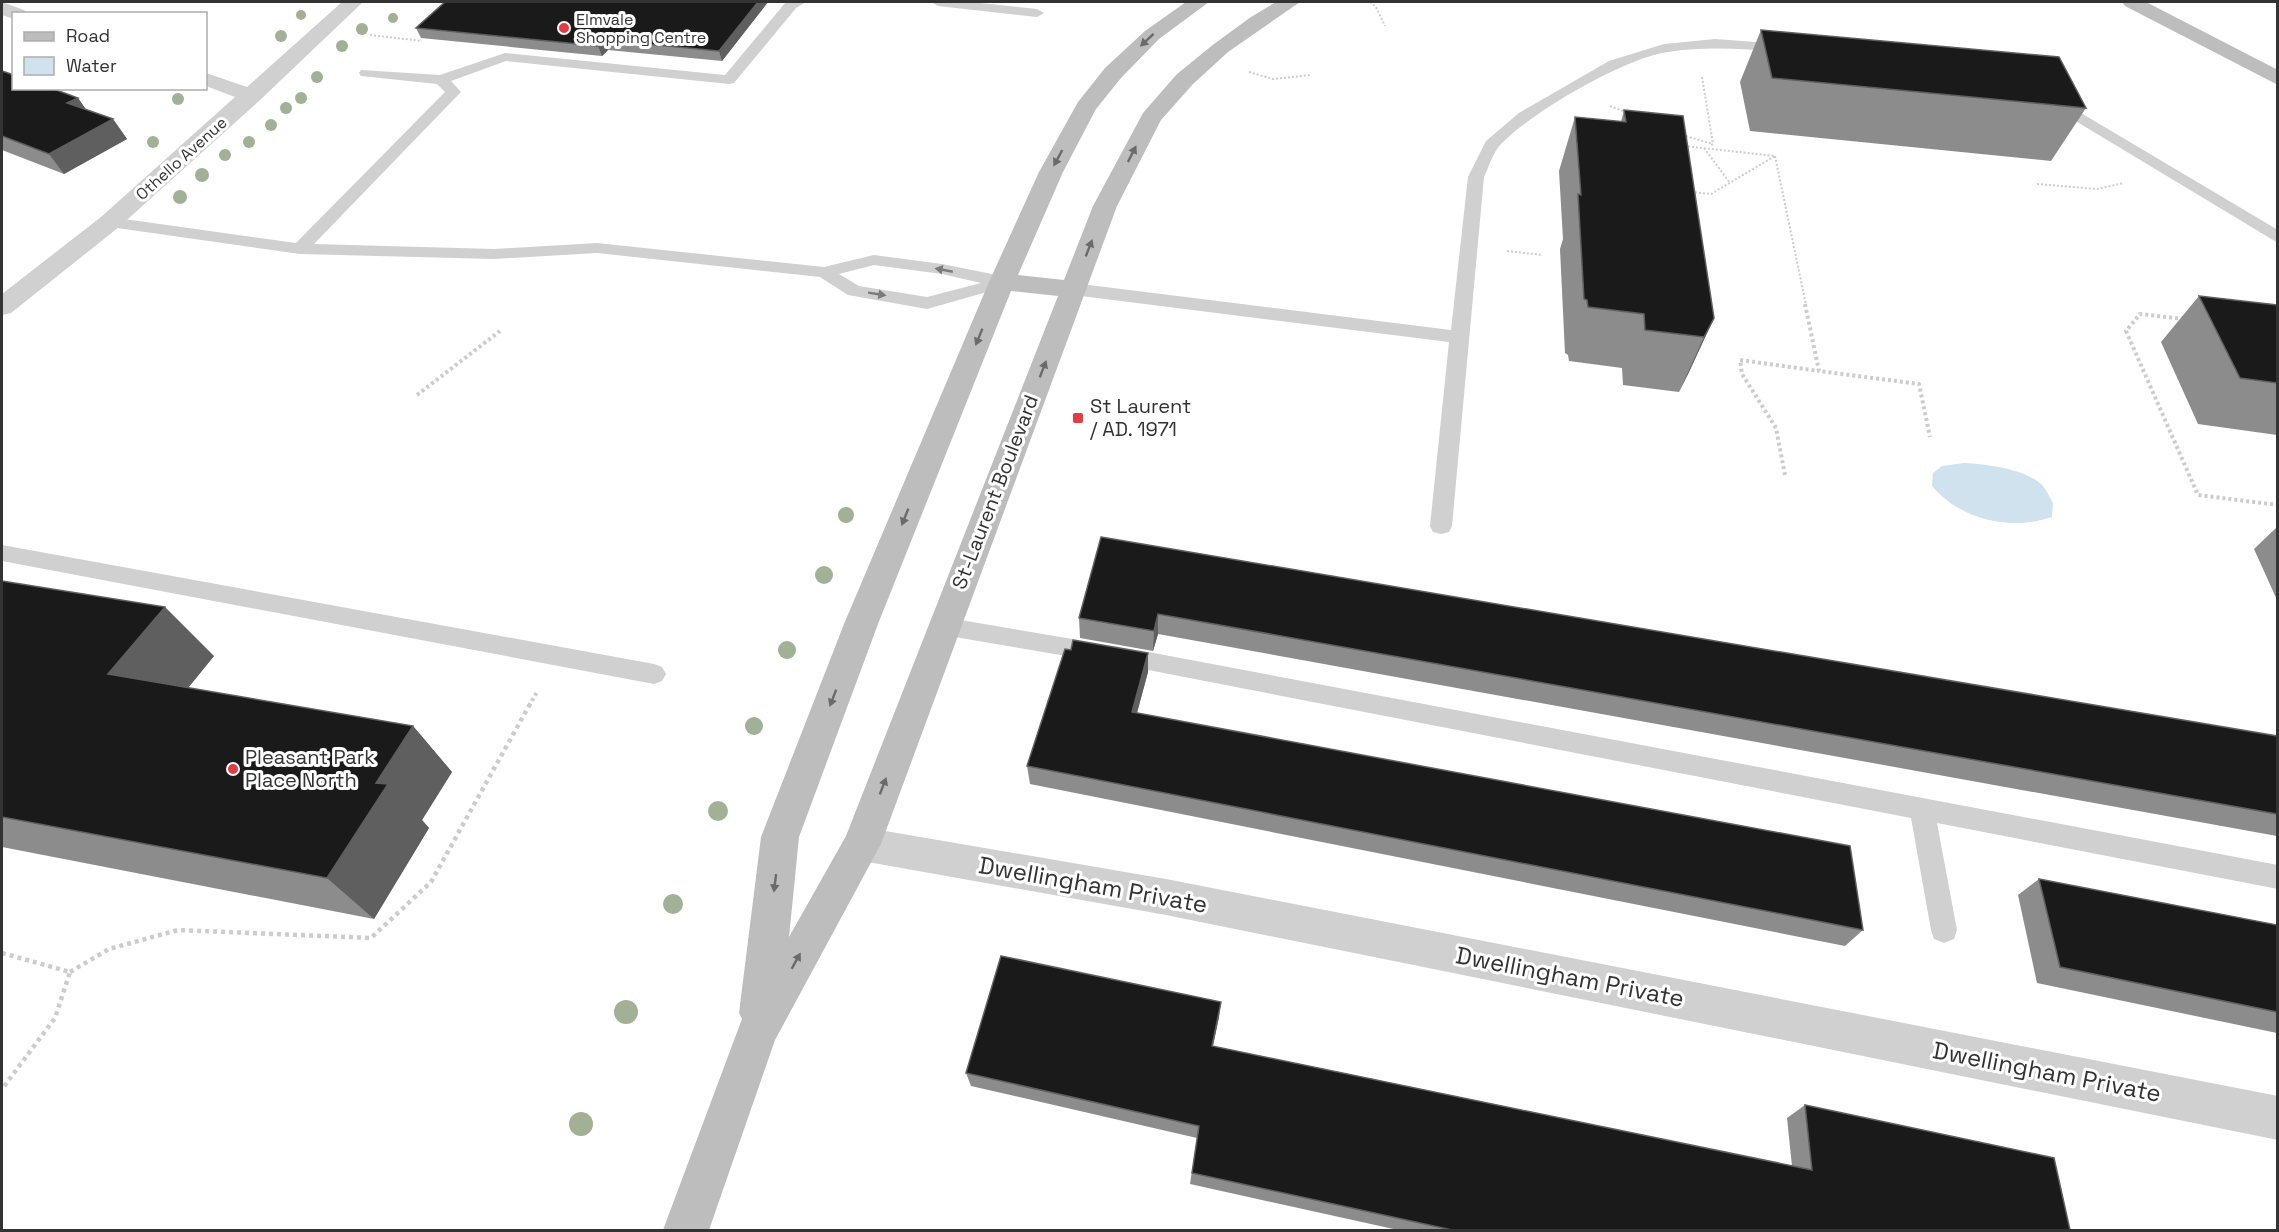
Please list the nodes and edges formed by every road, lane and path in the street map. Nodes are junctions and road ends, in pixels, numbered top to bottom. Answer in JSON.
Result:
{"nodes":[{"id":1,"x":353,"y":2,"type":"edge"},
{"id":2,"x":799,"y":2,"type":"edge"},
{"id":3,"x":938,"y":2,"type":"edge"},
{"id":4,"x":1196,"y":2,"type":"edge"},
{"id":5,"x":1290,"y":2,"type":"edge"},
{"id":6,"x":1370,"y":2,"type":"edge"},
{"id":7,"x":2132,"y":2,"type":"edge"},
{"id":8,"x":1037,"y":13,"type":"dead end"},
{"id":9,"x":1386,"y":26,"type":"dead end"},
{"id":10,"x":1795,"y":48,"type":"edge"},
{"id":11,"x":1240,"y":69,"type":"dead end"},
{"id":12,"x":366,"y":73,"type":"dead end"},
{"id":13,"x":1311,"y":75,"type":"dead end"},
{"id":14,"x":1702,"y":76,"type":"dead end"},
{"id":15,"x":2277,"y":79,"type":"edge"},
{"id":16,"x":207,"y":80,"type":"edge"},
{"id":17,"x":441,"y":80,"type":"junction"},
{"id":18,"x":1569,"y":90,"type":"junction"},
{"id":19,"x":2040,"y":95,"type":"edge"},
{"id":20,"x":251,"y":96,"type":"junction"},
{"id":21,"x":1629,"y":114,"type":"edge"},
{"id":22,"x":1682,"y":135,"type":"edge"},
{"id":23,"x":1713,"y":144,"type":"junction"},
{"id":24,"x":1680,"y":146,"type":"edge"},
{"id":25,"x":1704,"y":148,"type":"junction"},
{"id":26,"x":1775,"y":156,"type":"junction"},
{"id":27,"x":2163,"y":168,"type":"junction"},
{"id":28,"x":1730,"y":183,"type":"junction"},
{"id":29,"x":2037,"y":184,"type":"dead end"},
{"id":30,"x":1690,"y":192,"type":"edge"},
{"id":31,"x":110,"y":222,"type":"junction"},
{"id":32,"x":2277,"y":238,"type":"edge"},
{"id":33,"x":300,"y":249,"type":"junction"},
{"id":34,"x":824,"y":272,"type":"junction"},
{"id":35,"x":1002,"y":282,"type":"junction"},
{"id":36,"x":1073,"y":290,"type":"junction"},
{"id":37,"x":2,"y":307,"type":"edge"},
{"id":38,"x":2187,"y":320,"type":"dead end"},
{"id":39,"x":500,"y":331,"type":"dead end"},
{"id":40,"x":1459,"y":337,"type":"junction"},
{"id":41,"x":1819,"y":371,"type":"junction"},
{"id":42,"x":417,"y":395,"type":"dead end"},
{"id":43,"x":1930,"y":437,"type":"dead end"},
{"id":44,"x":1785,"y":475,"type":"dead end"},
{"id":45,"x":2277,"y":506,"type":"edge"},
{"id":46,"x":1441,"y":526,"type":"dead end"},
{"id":47,"x":2,"y":553,"type":"edge"},
{"id":48,"x":943,"y":626,"type":"junction"},
{"id":49,"x":557,"y":657,"type":"junction"},
{"id":50,"x":654,"y":674,"type":"dead end"},
{"id":51,"x":1922,"y":809,"type":"junction"},
{"id":52,"x":862,"y":844,"type":"junction"},
{"id":53,"x":2277,"y":877,"type":"edge"},
{"id":54,"x":1944,"y":930,"type":"dead end"},
{"id":55,"x":2,"y":953,"type":"edge"},
{"id":56,"x":70,"y":972,"type":"junction"},
{"id":57,"x":758,"y":1030,"type":"junction"},
{"id":58,"x":2,"y":1089,"type":"edge"},
{"id":59,"x":2277,"y":1118,"type":"edge"},
{"id":60,"x":686,"y":1230,"type":"edge"}],
"edges":[{"from":1,"to":20,"type":"street","name":"Othello Avenue"},
{"from":2,"to":17,"type":"lane"},
{"from":3,"to":8,"type":"lane"},
{"from":4,"to":35,"type":"street","name":"St-Laurent Boulevard","one_way":true},
{"from":36,"to":5,"type":"street","name":"St-Laurent Boulevard","one_way":true},
{"from":6,"to":9,"type":"path"},
{"from":7,"to":15,"type":"street"},
{"from":10,"to":18,"type":"lane"},
{"from":11,"to":13,"type":"path"},
{"from":12,"to":17,"type":"lane"},
{"from":14,"to":23,"type":"path"},
{"from":16,"to":20,"type":"street"},
{"from":17,"to":33,"type":"lane"},
{"from":18,"to":21,"type":"path"},
{"from":18,"to":40,"type":"lane"},
{"from":19,"to":27,"type":"lane"},
{"from":20,"to":31,"type":"street","name":"Othello Avenue"},
{"from":22,"to":23,"type":"path"},
{"from":23,"to":25,"type":"path"},
{"from":24,"to":25,"type":"path"},
{"from":25,"to":26,"type":"path"},
{"from":25,"to":28,"type":"path"},
{"from":26,"to":28,"type":"path"},
{"from":26,"to":41,"type":"path"},
{"from":27,"to":29,"type":"path"},
{"from":27,"to":32,"type":"lane"},
{"from":28,"to":30,"type":"path"},
{"from":31,"to":33,"type":"lane"},
{"from":31,"to":37,"type":"street","name":"Othello Avenue"},
{"from":33,"to":34,"type":"lane"},
{"from":35,"to":34,"type":"lane","one_way":true},
{"from":34,"to":35,"type":"lane","one_way":true},
{"from":35,"to":36,"type":"street"},
{"from":35,"to":57,"type":"street","name":"St-Laurent Boulevard","one_way":true},
{"from":36,"to":40,"type":"lane"},
{"from":48,"to":36,"type":"street","name":"St-Laurent Boulevard","one_way":true},
{"from":38,"to":45,"type":"path"},
{"from":39,"to":42,"type":"path"},
{"from":40,"to":46,"type":"lane"},
{"from":41,"to":43,"type":"path"},
{"from":41,"to":44,"type":"path"},
{"from":47,"to":49,"type":"lane"},
{"from":48,"to":51,"type":"lane"},
{"from":52,"to":48,"type":"street","name":"St-Laurent Boulevard","one_way":true},
{"from":49,"to":50,"type":"lane"},
{"from":49,"to":56,"type":"path"},
{"from":51,"to":53,"type":"lane"},
{"from":51,"to":54,"type":"lane"},
{"from":57,"to":52,"type":"street","name":"St-Laurent Boulevard","one_way":true},
{"from":52,"to":59,"type":"street","name":"Dwellingham Private"},
{"from":55,"to":56,"type":"path"},
{"from":56,"to":58,"type":"path"},
{"from":57,"to":60,"type":"street","name":"St-Laurent Boulevard"}]}
